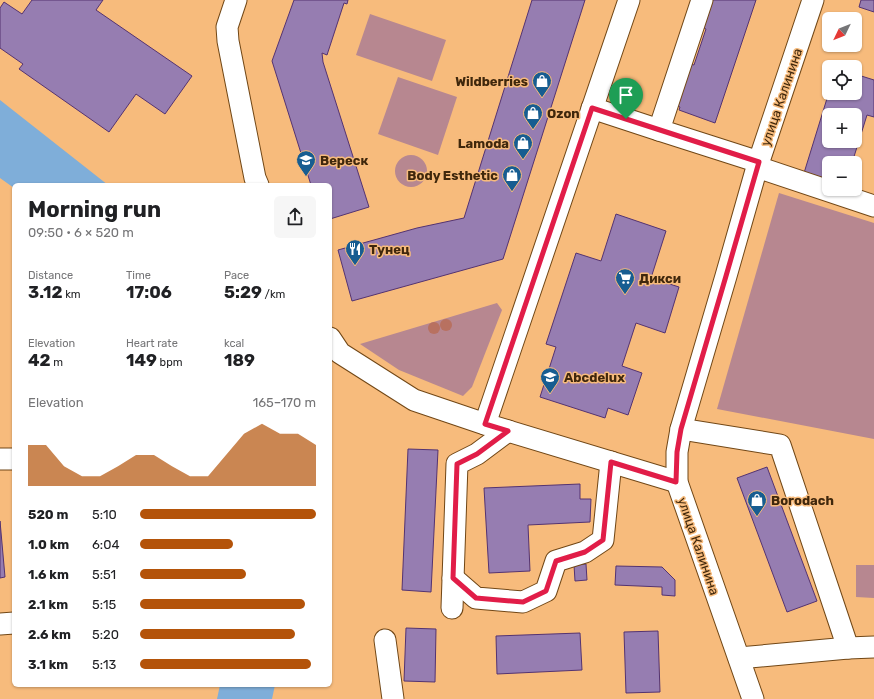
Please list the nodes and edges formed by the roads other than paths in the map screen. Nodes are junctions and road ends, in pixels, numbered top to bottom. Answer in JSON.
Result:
{"nodes":[{"id":1,"x":236,"y":0,"type":"edge"},
{"id":2,"x":629,"y":0,"type":"edge"},
{"id":3,"x":702,"y":0,"type":"edge"},
{"id":4,"x":813,"y":0,"type":"edge"},
{"id":5,"x":592,"y":108,"type":"junction"},
{"id":6,"x":659,"y":130,"type":"junction"},
{"id":7,"x":758,"y":164,"type":"junction"},
{"id":8,"x":257,"y":183,"type":"edge"},
{"id":9,"x":874,"y":206,"type":"edge"},
{"id":10,"x":332,"y":341,"type":"edge"},
{"id":11,"x":485,"y":424,"type":"junction"},
{"id":12,"x":681,"y":429,"type":"junction"},
{"id":13,"x":508,"y":431,"type":"junction"},
{"id":14,"x":0,"y":458,"type":"edge"},
{"id":15,"x":12,"y":459,"type":"edge"},
{"id":16,"x":611,"y":462,"type":"junction"},
{"id":17,"x":676,"y":482,"type":"junction"},
{"id":18,"x":453,"y":578,"type":"junction"},
{"id":19,"x":452,"y":608,"type":"dead end"},
{"id":20,"x":12,"y":623,"type":"edge"},
{"id":21,"x":0,"y":624,"type":"edge"},
{"id":22,"x":386,"y":640,"type":"dead end"},
{"id":23,"x":874,"y":647,"type":"edge"},
{"id":24,"x":848,"y":648,"type":"junction"},
{"id":25,"x":739,"y":658,"type":"junction"},
{"id":26,"x":393,"y":699,"type":"edge"},
{"id":27,"x":753,"y":699,"type":"edge"}],
"edges":[{"from":1,"to":8,"type":"street"},
{"from":2,"to":5,"type":"street"},
{"from":3,"to":6,"type":"street"},
{"from":4,"to":7,"type":"street","name":"улица Калинина"},
{"from":5,"to":6,"type":"street"},
{"from":5,"to":11,"type":"street"},
{"from":6,"to":7,"type":"street"},
{"from":7,"to":9,"type":"street"},
{"from":7,"to":12,"type":"street","name":"улица Калинина"},
{"from":10,"to":11,"type":"street"},
{"from":11,"to":13,"type":"street"},
{"from":12,"to":17,"type":"street","name":"улица Калинина"},
{"from":12,"to":24,"type":"street"},
{"from":13,"to":16,"type":"street"},
{"from":13,"to":18,"type":"street"},
{"from":14,"to":15,"type":"street"},
{"from":16,"to":17,"type":"street"},
{"from":16,"to":18,"type":"street"},
{"from":17,"to":25,"type":"street","name":"улица Калинина"},
{"from":18,"to":19,"type":"street"},
{"from":20,"to":21,"type":"street"},
{"from":22,"to":26,"type":"street"},
{"from":23,"to":24,"type":"street"},
{"from":24,"to":25,"type":"street"},
{"from":25,"to":27,"type":"street","name":"улица Калинина"}]}
